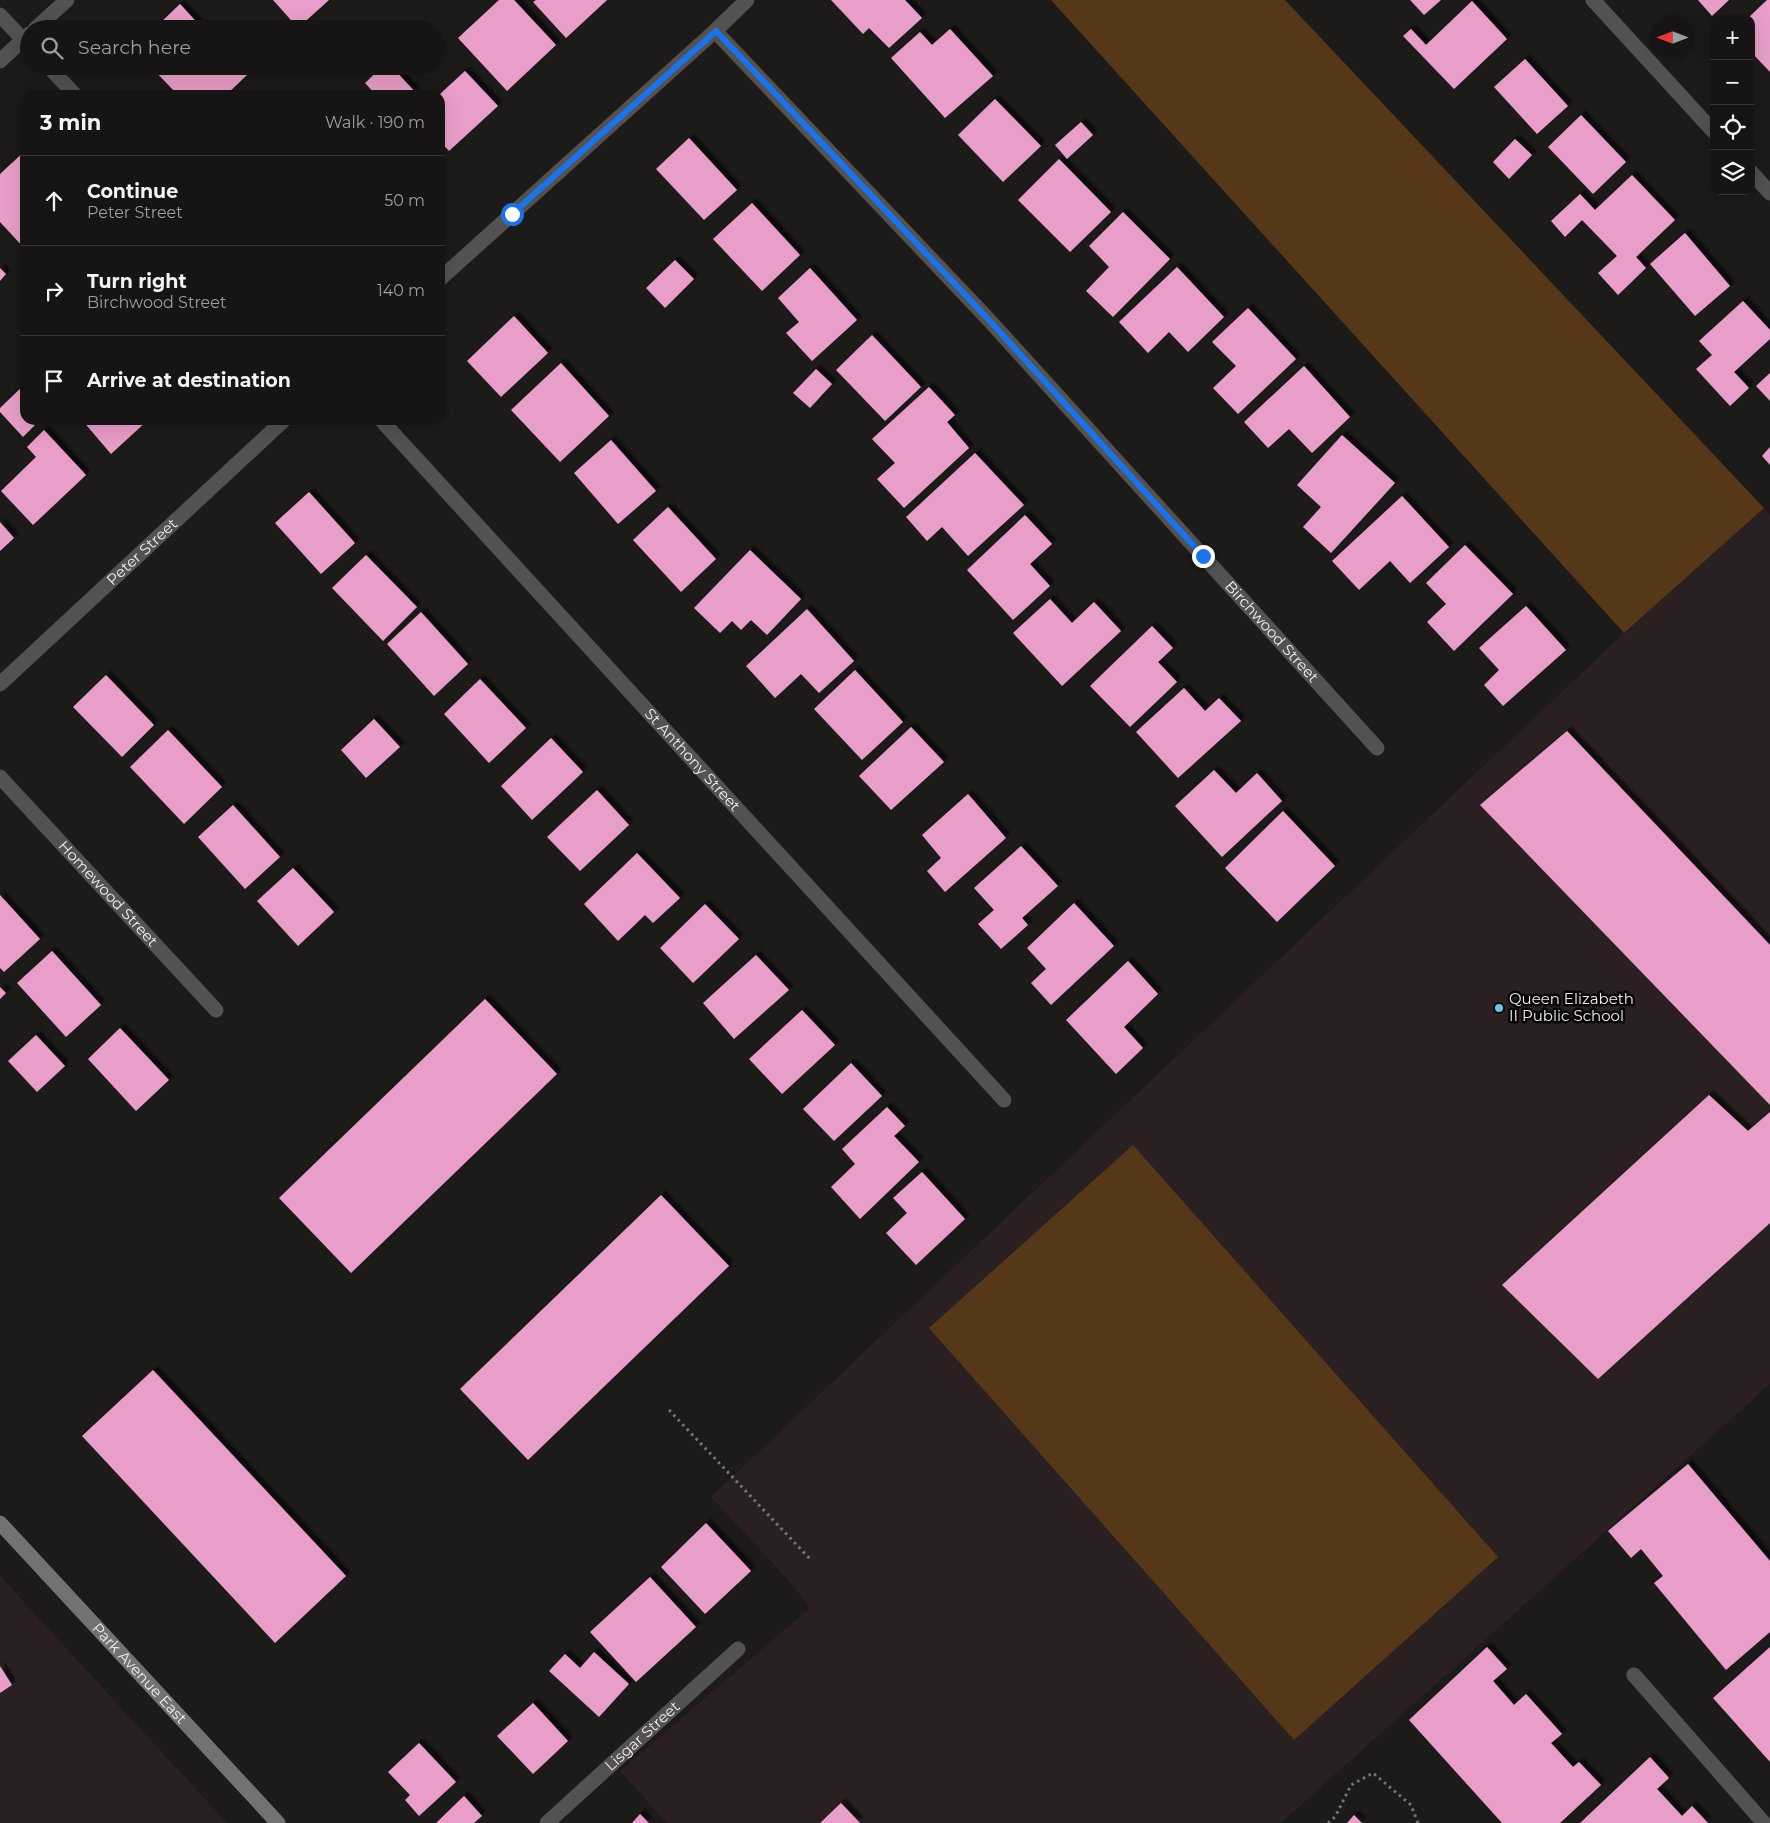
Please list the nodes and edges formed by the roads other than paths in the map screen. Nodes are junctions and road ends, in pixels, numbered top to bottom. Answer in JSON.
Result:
{"nodes":[{"id":1,"x":67,"y":0,"type":"edge"},
{"id":2,"x":747,"y":0,"type":"edge"},
{"id":3,"x":1593,"y":0,"type":"edge"},
{"id":4,"x":0,"y":15,"type":"edge"},
{"id":5,"x":45,"y":20,"type":"edge"},
{"id":6,"x":716,"y":31,"type":"junction"},
{"id":7,"x":20,"y":34,"type":"edge"},
{"id":8,"x":20,"y":45,"type":"edge"},
{"id":9,"x":0,"y":60,"type":"edge"},
{"id":10,"x":56,"y":75,"type":"edge"},
{"id":11,"x":70,"y":90,"type":"edge"},
{"id":12,"x":1710,"y":128,"type":"edge"},
{"id":13,"x":1755,"y":176,"type":"edge"},
{"id":14,"x":1770,"y":193,"type":"edge"},
{"id":15,"x":445,"y":275,"type":"edge"},
{"id":16,"x":279,"y":425,"type":"edge"},
{"id":17,"x":387,"y":425,"type":"edge"},
{"id":18,"x":0,"y":684,"type":"edge"},
{"id":19,"x":1377,"y":748,"type":"dead end"},
{"id":20,"x":0,"y":776,"type":"edge"},
{"id":21,"x":216,"y":1010,"type":"dead end"},
{"id":22,"x":1004,"y":1100,"type":"dead end"},
{"id":23,"x":0,"y":1523,"type":"edge"},
{"id":24,"x":738,"y":1650,"type":"dead end"},
{"id":25,"x":1634,"y":1675,"type":"dead end"},
{"id":26,"x":278,"y":1823,"type":"edge"},
{"id":27,"x":547,"y":1823,"type":"edge"},
{"id":28,"x":1764,"y":1823,"type":"edge"}],
"edges":[{"from":1,"to":5,"type":"street"},
{"from":2,"to":6,"type":"street"},
{"from":3,"to":12,"type":"street"},
{"from":4,"to":7,"type":"street"},
{"from":6,"to":15,"type":"street"},
{"from":6,"to":19,"type":"street","name":"Birchwood Street"},
{"from":8,"to":9,"type":"street"},
{"from":10,"to":11,"type":"street"},
{"from":13,"to":14,"type":"street"},
{"from":16,"to":18,"type":"street","name":"Peter Street"},
{"from":17,"to":22,"type":"street","name":"St Anthony Street"},
{"from":20,"to":21,"type":"street","name":"Homewood Street"},
{"from":23,"to":26,"type":"main road","name":"Park Avenue East"},
{"from":24,"to":27,"type":"street","name":"Lisgar Street"},
{"from":25,"to":28,"type":"street"}]}
